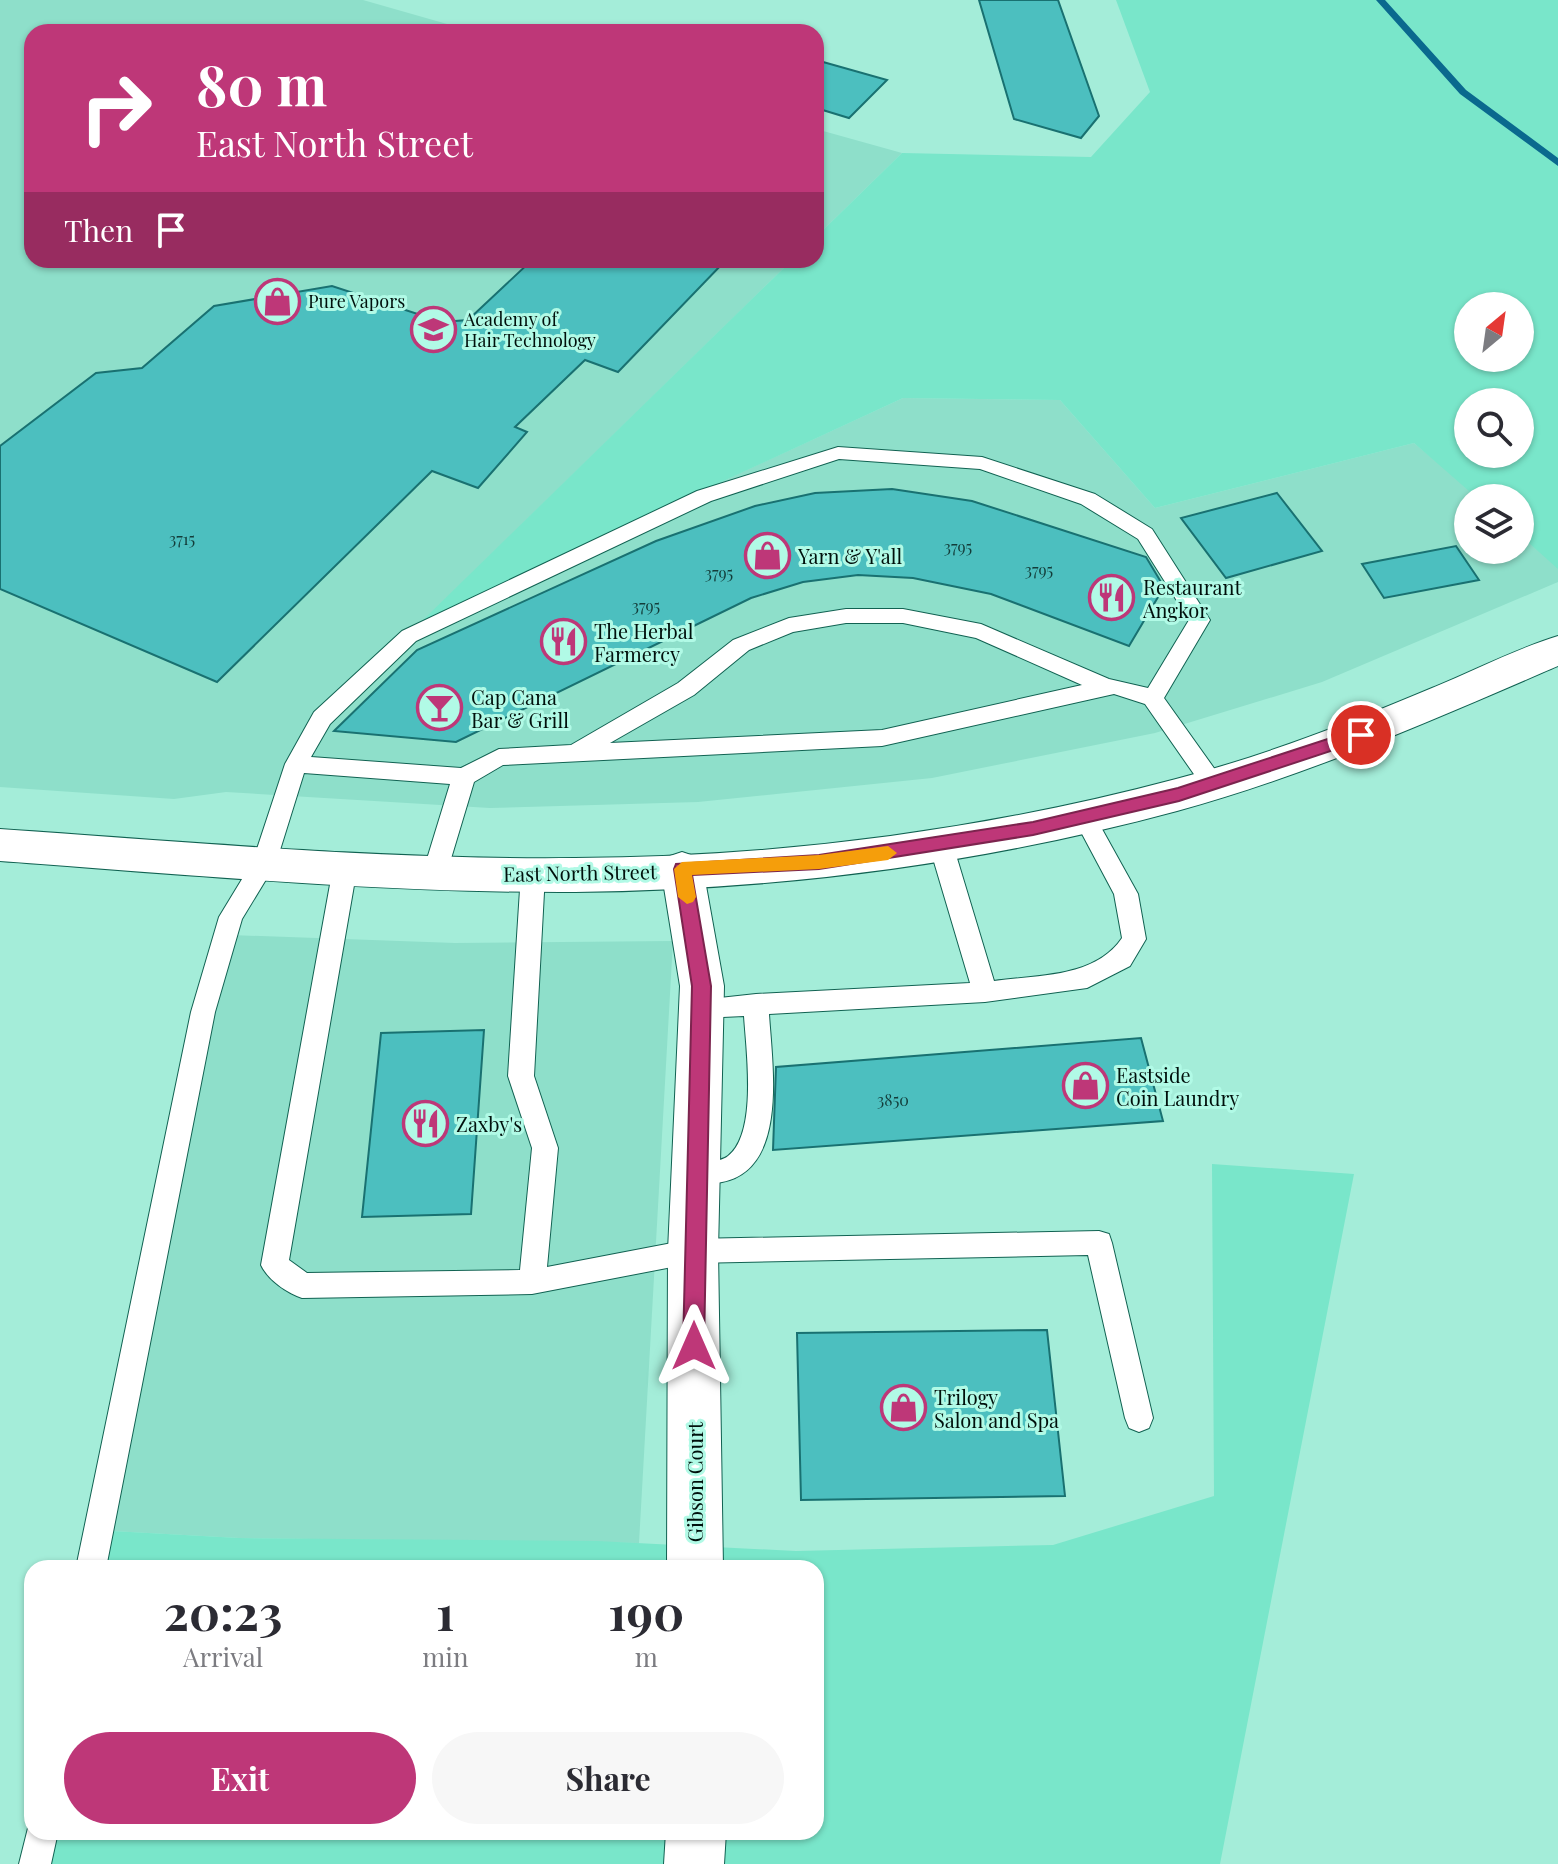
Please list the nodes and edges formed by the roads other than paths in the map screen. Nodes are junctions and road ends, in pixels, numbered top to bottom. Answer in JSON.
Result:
{"nodes":[{"id":1,"x":1558,"y":650,"type":"edge"},
{"id":2,"x":1106,"y":687,"type":"junction"},
{"id":3,"x":1153,"y":698,"type":"junction"},
{"id":4,"x":573,"y":754,"type":"junction"},
{"id":5,"x":296,"y":764,"type":"junction"},
{"id":6,"x":464,"y":777,"type":"junction"},
{"id":7,"x":1213,"y":784,"type":"junction"},
{"id":8,"x":1084,"y":817,"type":"junction"},
{"id":9,"x":0,"y":845,"type":"edge"},
{"id":10,"x":941,"y":845,"type":"junction"},
{"id":11,"x":264,"y":863,"type":"junction"},
{"id":12,"x":345,"y":868,"type":"junction"},
{"id":13,"x":682,"y":869,"type":"junction"},
{"id":14,"x":435,"y":872,"type":"junction"},
{"id":15,"x":533,"y":874,"type":"junction"},
{"id":16,"x":985,"y":992,"type":"junction"},
{"id":17,"x":756,"y":1004,"type":"junction"},
{"id":18,"x":701,"y":1008,"type":"junction"},
{"id":19,"x":695,"y":1174,"type":"junction"},
{"id":20,"x":693,"y":1251,"type":"junction"},
{"id":21,"x":532,"y":1282,"type":"junction"},
{"id":22,"x":1139,"y":1418,"type":"dead end"},
{"id":23,"x":93,"y":1560,"type":"edge"},
{"id":24,"x":695,"y":1560,"type":"edge"},
{"id":25,"x":40,"y":1840,"type":"edge"},
{"id":26,"x":696,"y":1840,"type":"edge"},
{"id":27,"x":35,"y":1864,"type":"edge"},
{"id":28,"x":694,"y":1864,"type":"edge"}],
"edges":[{"from":1,"to":7,"type":"main road","name":"East North Street"},
{"from":2,"to":3,"type":"lane"},
{"from":2,"to":4,"type":"lane"},
{"from":2,"to":4,"type":"lane"},
{"from":3,"to":5,"type":"lane"},
{"from":3,"to":7,"type":"lane"},
{"from":4,"to":6,"type":"lane"},
{"from":5,"to":6,"type":"lane"},
{"from":5,"to":11,"type":"lane"},
{"from":6,"to":14,"type":"lane"},
{"from":7,"to":8,"type":"main road","name":"East North Street"},
{"from":8,"to":10,"type":"main road","name":"East North Street"},
{"from":8,"to":16,"type":"lane"},
{"from":9,"to":11,"type":"main road","name":"East North Street"},
{"from":10,"to":13,"type":"main road","name":"East North Street"},
{"from":10,"to":16,"type":"lane"},
{"from":11,"to":12,"type":"main road","name":"East North Street"},
{"from":11,"to":23,"type":"lane"},
{"from":12,"to":14,"type":"main road","name":"East North Street"},
{"from":12,"to":21,"type":"lane"},
{"from":13,"to":15,"type":"main road","name":"East North Street"},
{"from":13,"to":18,"type":"main road","name":"Gibson Court"},
{"from":14,"to":15,"type":"main road","name":"East North Street"},
{"from":15,"to":21,"type":"lane"},
{"from":16,"to":17,"type":"lane"},
{"from":17,"to":18,"type":"lane"},
{"from":17,"to":19,"type":"lane"},
{"from":18,"to":19,"type":"main road","name":"Gibson Court"},
{"from":19,"to":20,"type":"main road","name":"Gibson Court"},
{"from":20,"to":21,"type":"lane"},
{"from":20,"to":22,"type":"lane"},
{"from":20,"to":24,"type":"main road","name":"Gibson Court"},
{"from":25,"to":27,"type":"lane"},
{"from":26,"to":28,"type":"main road"}]}
